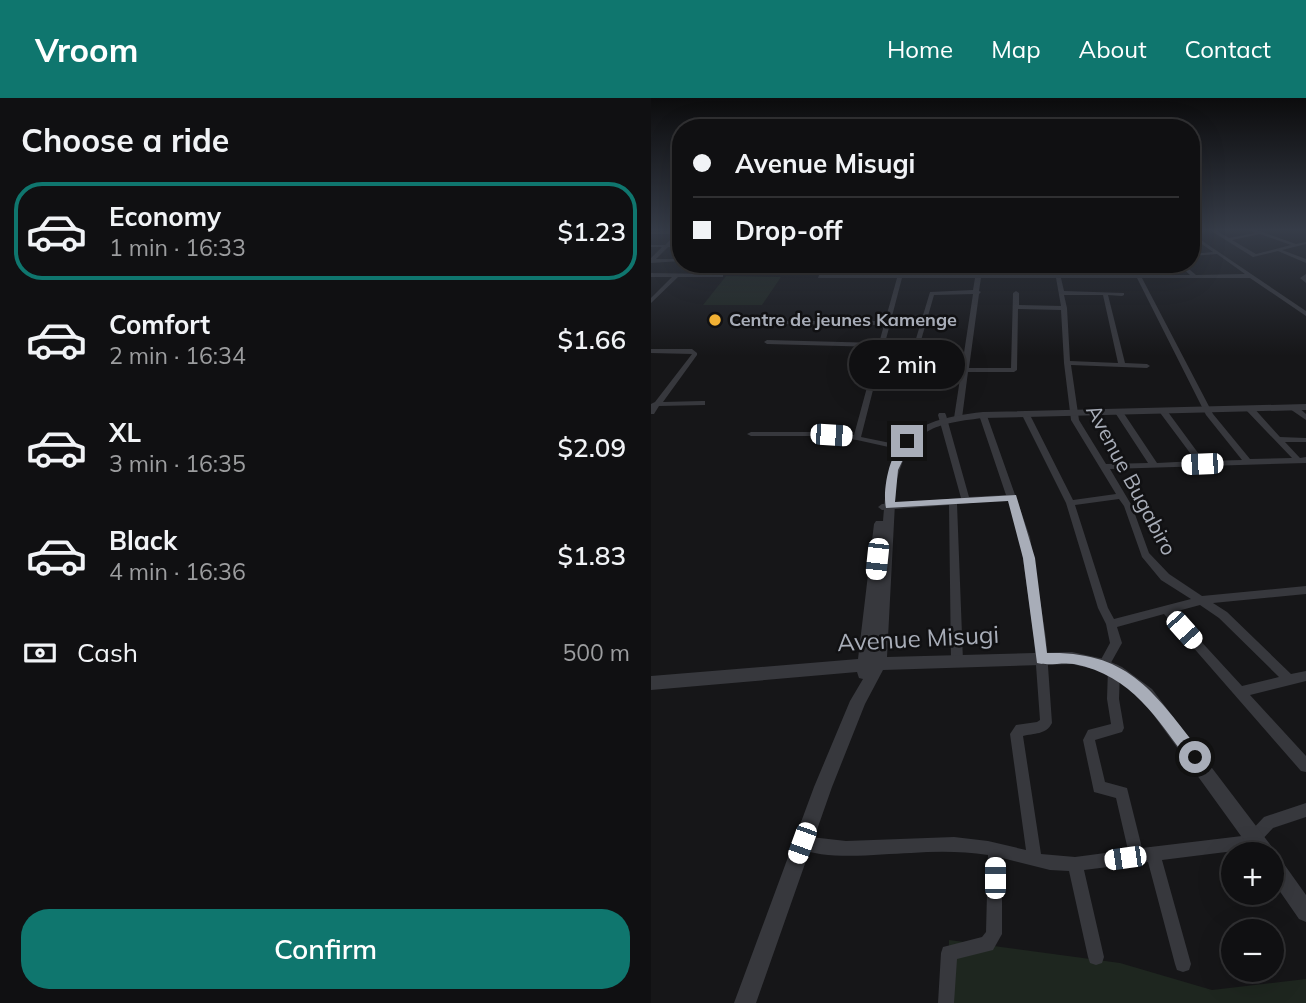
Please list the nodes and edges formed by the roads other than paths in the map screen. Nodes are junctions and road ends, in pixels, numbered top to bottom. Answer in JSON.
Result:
{"nodes":[{"id":1,"x":1243,"y":271,"type":"edge"},
{"id":2,"x":720,"y":273,"type":"edge"},
{"id":3,"x":822,"y":273,"type":"edge"},
{"id":4,"x":901,"y":273,"type":"edge"},
{"id":5,"x":980,"y":273,"type":"edge"},
{"id":6,"x":1058,"y":273,"type":"edge"},
{"id":7,"x":1137,"y":273,"type":"edge"},
{"id":8,"x":1191,"y":273,"type":"edge"},
{"id":9,"x":651,"y":275,"type":"edge"},
{"id":10,"x":677,"y":275,"type":"junction"},
{"id":11,"x":900,"y":276,"type":"junction"},
{"id":12,"x":1059,"y":276,"type":"junction"},
{"id":13,"x":1139,"y":276,"type":"junction"},
{"id":14,"x":1195,"y":276,"type":"junction"},
{"id":15,"x":1250,"y":276,"type":"junction"},
{"id":16,"x":1306,"y":276,"type":"edge"},
{"id":17,"x":980,"y":277,"type":"junction"},
{"id":18,"x":1306,"y":281,"type":"edge"},
{"id":19,"x":978,"y":292,"type":"junction"},
{"id":20,"x":1016,"y":293,"type":"dead end"},
{"id":21,"x":1062,"y":293,"type":"junction"},
{"id":22,"x":1105,"y":294,"type":"junction"},
{"id":23,"x":1122,"y":294,"type":"dead end"},
{"id":24,"x":651,"y":301,"type":"edge"},
{"id":25,"x":1306,"y":303,"type":"edge"},
{"id":26,"x":1292,"y":304,"type":"junction"},
{"id":27,"x":1018,"y":307,"type":"junction"},
{"id":28,"x":1064,"y":307,"type":"junction"},
{"id":29,"x":1306,"y":314,"type":"edge"},
{"id":30,"x":776,"y":323,"type":"dead end"},
{"id":31,"x":887,"y":323,"type":"junction"},
{"id":32,"x":767,"y":342,"type":"dead end"},
{"id":33,"x":883,"y":345,"type":"junction"},
{"id":34,"x":651,"y":351,"type":"edge"},
{"id":35,"x":1067,"y":363,"type":"junction"},
{"id":36,"x":1122,"y":365,"type":"junction"},
{"id":37,"x":1147,"y":366,"type":"dead end"},
{"id":38,"x":967,"y":370,"type":"junction"},
{"id":39,"x":702,"y":403,"type":"dead end"},
{"id":40,"x":654,"y":404,"type":"edge"},
{"id":41,"x":1306,"y":404,"type":"edge"},
{"id":42,"x":1206,"y":407,"type":"junction"},
{"id":43,"x":1293,"y":407,"type":"junction"},
{"id":44,"x":1249,"y":408,"type":"junction"},
{"id":45,"x":1073,"y":409,"type":"junction"},
{"id":46,"x":1162,"y":410,"type":"junction"},
{"id":47,"x":1118,"y":411,"type":"junction"},
{"id":48,"x":651,"y":412,"type":"edge"},
{"id":49,"x":1025,"y":413,"type":"junction"},
{"id":50,"x":958,"y":415,"type":"junction"},
{"id":51,"x":983,"y":415,"type":"junction"},
{"id":52,"x":942,"y":418,"type":"junction"},
{"id":53,"x":1306,"y":418,"type":"edge"},
{"id":54,"x":751,"y":434,"type":"dead end"},
{"id":55,"x":857,"y":438,"type":"junction"},
{"id":56,"x":1280,"y":439,"type":"junction"},
{"id":57,"x":1306,"y":440,"type":"edge"},
{"id":58,"x":898,"y":447,"type":"junction"},
{"id":59,"x":1303,"y":461,"type":"edge"},
{"id":60,"x":1248,"y":462,"type":"junction"},
{"id":61,"x":1202,"y":464,"type":"junction"},
{"id":62,"x":1154,"y":465,"type":"junction"},
{"id":63,"x":1104,"y":467,"type":"junction"},
{"id":64,"x":1122,"y":496,"type":"junction"},
{"id":65,"x":1012,"y":497,"type":"junction"},
{"id":66,"x":966,"y":500,"type":"junction"},
{"id":67,"x":953,"y":502,"type":"junction"},
{"id":68,"x":1070,"y":503,"type":"junction"},
{"id":69,"x":886,"y":506,"type":"junction"},
{"id":70,"x":1306,"y":590,"type":"edge"},
{"id":71,"x":1203,"y":600,"type":"junction"},
{"id":72,"x":1165,"y":609,"type":"junction"},
{"id":73,"x":1111,"y":624,"type":"junction"},
{"id":74,"x":1041,"y":659,"type":"junction"},
{"id":75,"x":957,"y":661,"type":"junction"},
{"id":76,"x":873,"y":665,"type":"junction"},
{"id":77,"x":1109,"y":667,"type":"junction"},
{"id":78,"x":1306,"y":676,"type":"edge"},
{"id":79,"x":1289,"y":680,"type":"junction"},
{"id":80,"x":651,"y":683,"type":"edge"},
{"id":81,"x":1240,"y":692,"type":"junction"},
{"id":82,"x":1306,"y":766,"type":"edge"},
{"id":83,"x":1306,"y":810,"type":"edge"},
{"id":84,"x":1254,"y":838,"type":"junction"},
{"id":85,"x":1257,"y":842,"type":"edge"},
{"id":86,"x":802,"y":843,"type":"junction"},
{"id":87,"x":995,"y":850,"type":"junction"},
{"id":88,"x":1137,"y":856,"type":"junction"},
{"id":89,"x":1154,"y":856,"type":"junction"},
{"id":90,"x":1034,"y":857,"type":"junction"},
{"id":91,"x":1075,"y":864,"type":"junction"},
{"id":92,"x":1284,"y":881,"type":"edge"},
{"id":93,"x":1306,"y":912,"type":"edge"},
{"id":94,"x":1095,"y":957,"type":"dead end"},
{"id":95,"x":1183,"y":964,"type":"dead end"},
{"id":96,"x":745,"y":1003,"type":"edge"},
{"id":97,"x":946,"y":1003,"type":"edge"}],
"edges":[{"from":1,"to":15,"type":"street"},
{"from":2,"to":10,"type":"street"},
{"from":3,"to":11,"type":"street"},
{"from":4,"to":11,"type":"street"},
{"from":5,"to":17,"type":"street"},
{"from":6,"to":12,"type":"street","name":"Avenue Bugabiro"},
{"from":7,"to":13,"type":"street"},
{"from":8,"to":14,"type":"street"},
{"from":9,"to":10,"type":"street"},
{"from":10,"to":24,"type":"street"},
{"from":11,"to":17,"type":"street"},
{"from":11,"to":31,"type":"street"},
{"from":12,"to":13,"type":"street"},
{"from":12,"to":17,"type":"street"},
{"from":12,"to":21,"type":"street","name":"Avenue Bugabiro"},
{"from":13,"to":14,"type":"street"},
{"from":13,"to":42,"type":"street"},
{"from":14,"to":15,"type":"street"},
{"from":15,"to":26,"type":"street"},
{"from":16,"to":18,"type":"street"},
{"from":17,"to":19,"type":"street"},
{"from":19,"to":33,"type":"street"},
{"from":19,"to":38,"type":"street"},
{"from":20,"to":27,"type":"street"},
{"from":21,"to":22,"type":"street"},
{"from":21,"to":28,"type":"street","name":"Avenue Bugabiro"},
{"from":22,"to":23,"type":"street"},
{"from":22,"to":36,"type":"street"},
{"from":25,"to":26,"type":"street"},
{"from":26,"to":29,"type":"street"},
{"from":27,"to":28,"type":"street"},
{"from":27,"to":38,"type":"street"},
{"from":28,"to":35,"type":"street","name":"Avenue Bugabiro"},
{"from":30,"to":31,"type":"street"},
{"from":31,"to":33,"type":"street"},
{"from":32,"to":33,"type":"street"},
{"from":33,"to":55,"type":"street"},
{"from":34,"to":40,"type":"street"},
{"from":35,"to":36,"type":"street"},
{"from":35,"to":45,"type":"street","name":"Avenue Bugabiro"},
{"from":36,"to":37,"type":"street"},
{"from":38,"to":50,"type":"street"},
{"from":39,"to":40,"type":"street"},
{"from":40,"to":48,"type":"street"},
{"from":41,"to":42,"type":"street"},
{"from":41,"to":43,"type":"street"},
{"from":42,"to":44,"type":"street"},
{"from":42,"to":45,"type":"street"},
{"from":42,"to":46,"type":"street"},
{"from":42,"to":60,"type":"street"},
{"from":43,"to":44,"type":"street"},
{"from":43,"to":53,"type":"street"},
{"from":44,"to":56,"type":"street"},
{"from":45,"to":47,"type":"street"},
{"from":45,"to":49,"type":"street"},
{"from":45,"to":50,"type":"street"},
{"from":45,"to":63,"type":"street","name":"Avenue Bugabiro"},
{"from":46,"to":47,"type":"street"},
{"from":46,"to":61,"type":"street"},
{"from":47,"to":62,"type":"street"},
{"from":49,"to":51,"type":"street"},
{"from":49,"to":68,"type":"street"},
{"from":50,"to":51,"type":"street"},
{"from":50,"to":52,"type":"street"},
{"from":51,"to":65,"type":"street"},
{"from":52,"to":58,"type":"street"},
{"from":52,"to":66,"type":"street"},
{"from":54,"to":55,"type":"street"},
{"from":55,"to":58,"type":"street"},
{"from":56,"to":57,"type":"street"},
{"from":56,"to":59,"type":"street"},
{"from":58,"to":69,"type":"street"},
{"from":59,"to":60,"type":"street"},
{"from":60,"to":61,"type":"street"},
{"from":61,"to":62,"type":"street"},
{"from":62,"to":63,"type":"street"},
{"from":63,"to":64,"type":"street","name":"Avenue Bugabiro"},
{"from":64,"to":68,"type":"street"},
{"from":64,"to":71,"type":"street","name":"Avenue Bugabiro"},
{"from":65,"to":66,"type":"street"},
{"from":65,"to":74,"type":"street"},
{"from":66,"to":67,"type":"street"},
{"from":67,"to":69,"type":"street"},
{"from":67,"to":75,"type":"street"},
{"from":68,"to":73,"type":"street"},
{"from":69,"to":76,"type":"street"},
{"from":70,"to":71,"type":"street"},
{"from":71,"to":72,"type":"street"},
{"from":71,"to":79,"type":"street","name":"Avenue Bugabiro"},
{"from":72,"to":73,"type":"street"},
{"from":72,"to":81,"type":"street"},
{"from":73,"to":77,"type":"street"},
{"from":74,"to":75,"type":"street","name":"Avenue Misugi"},
{"from":74,"to":77,"type":"street","name":"Avenue Misugi"},
{"from":74,"to":90,"type":"street"},
{"from":75,"to":76,"type":"street","name":"Avenue Misugi"},
{"from":76,"to":80,"type":"street","name":"Avenue Misugi"},
{"from":76,"to":86,"type":"street"},
{"from":77,"to":84,"type":"street","name":"Avenue Misugi"},
{"from":77,"to":88,"type":"street"},
{"from":78,"to":79,"type":"street"},
{"from":79,"to":81,"type":"street"},
{"from":81,"to":82,"type":"street"},
{"from":83,"to":84,"type":"street"},
{"from":84,"to":85,"type":"street","name":"Avenue Misugi"},
{"from":84,"to":89,"type":"street"},
{"from":86,"to":87,"type":"street"},
{"from":86,"to":96,"type":"street"},
{"from":87,"to":90,"type":"street"},
{"from":87,"to":97,"type":"street"},
{"from":88,"to":89,"type":"street"},
{"from":88,"to":91,"type":"street"},
{"from":89,"to":95,"type":"street"},
{"from":90,"to":91,"type":"street"},
{"from":91,"to":94,"type":"street"},
{"from":92,"to":93,"type":"street"}]}
